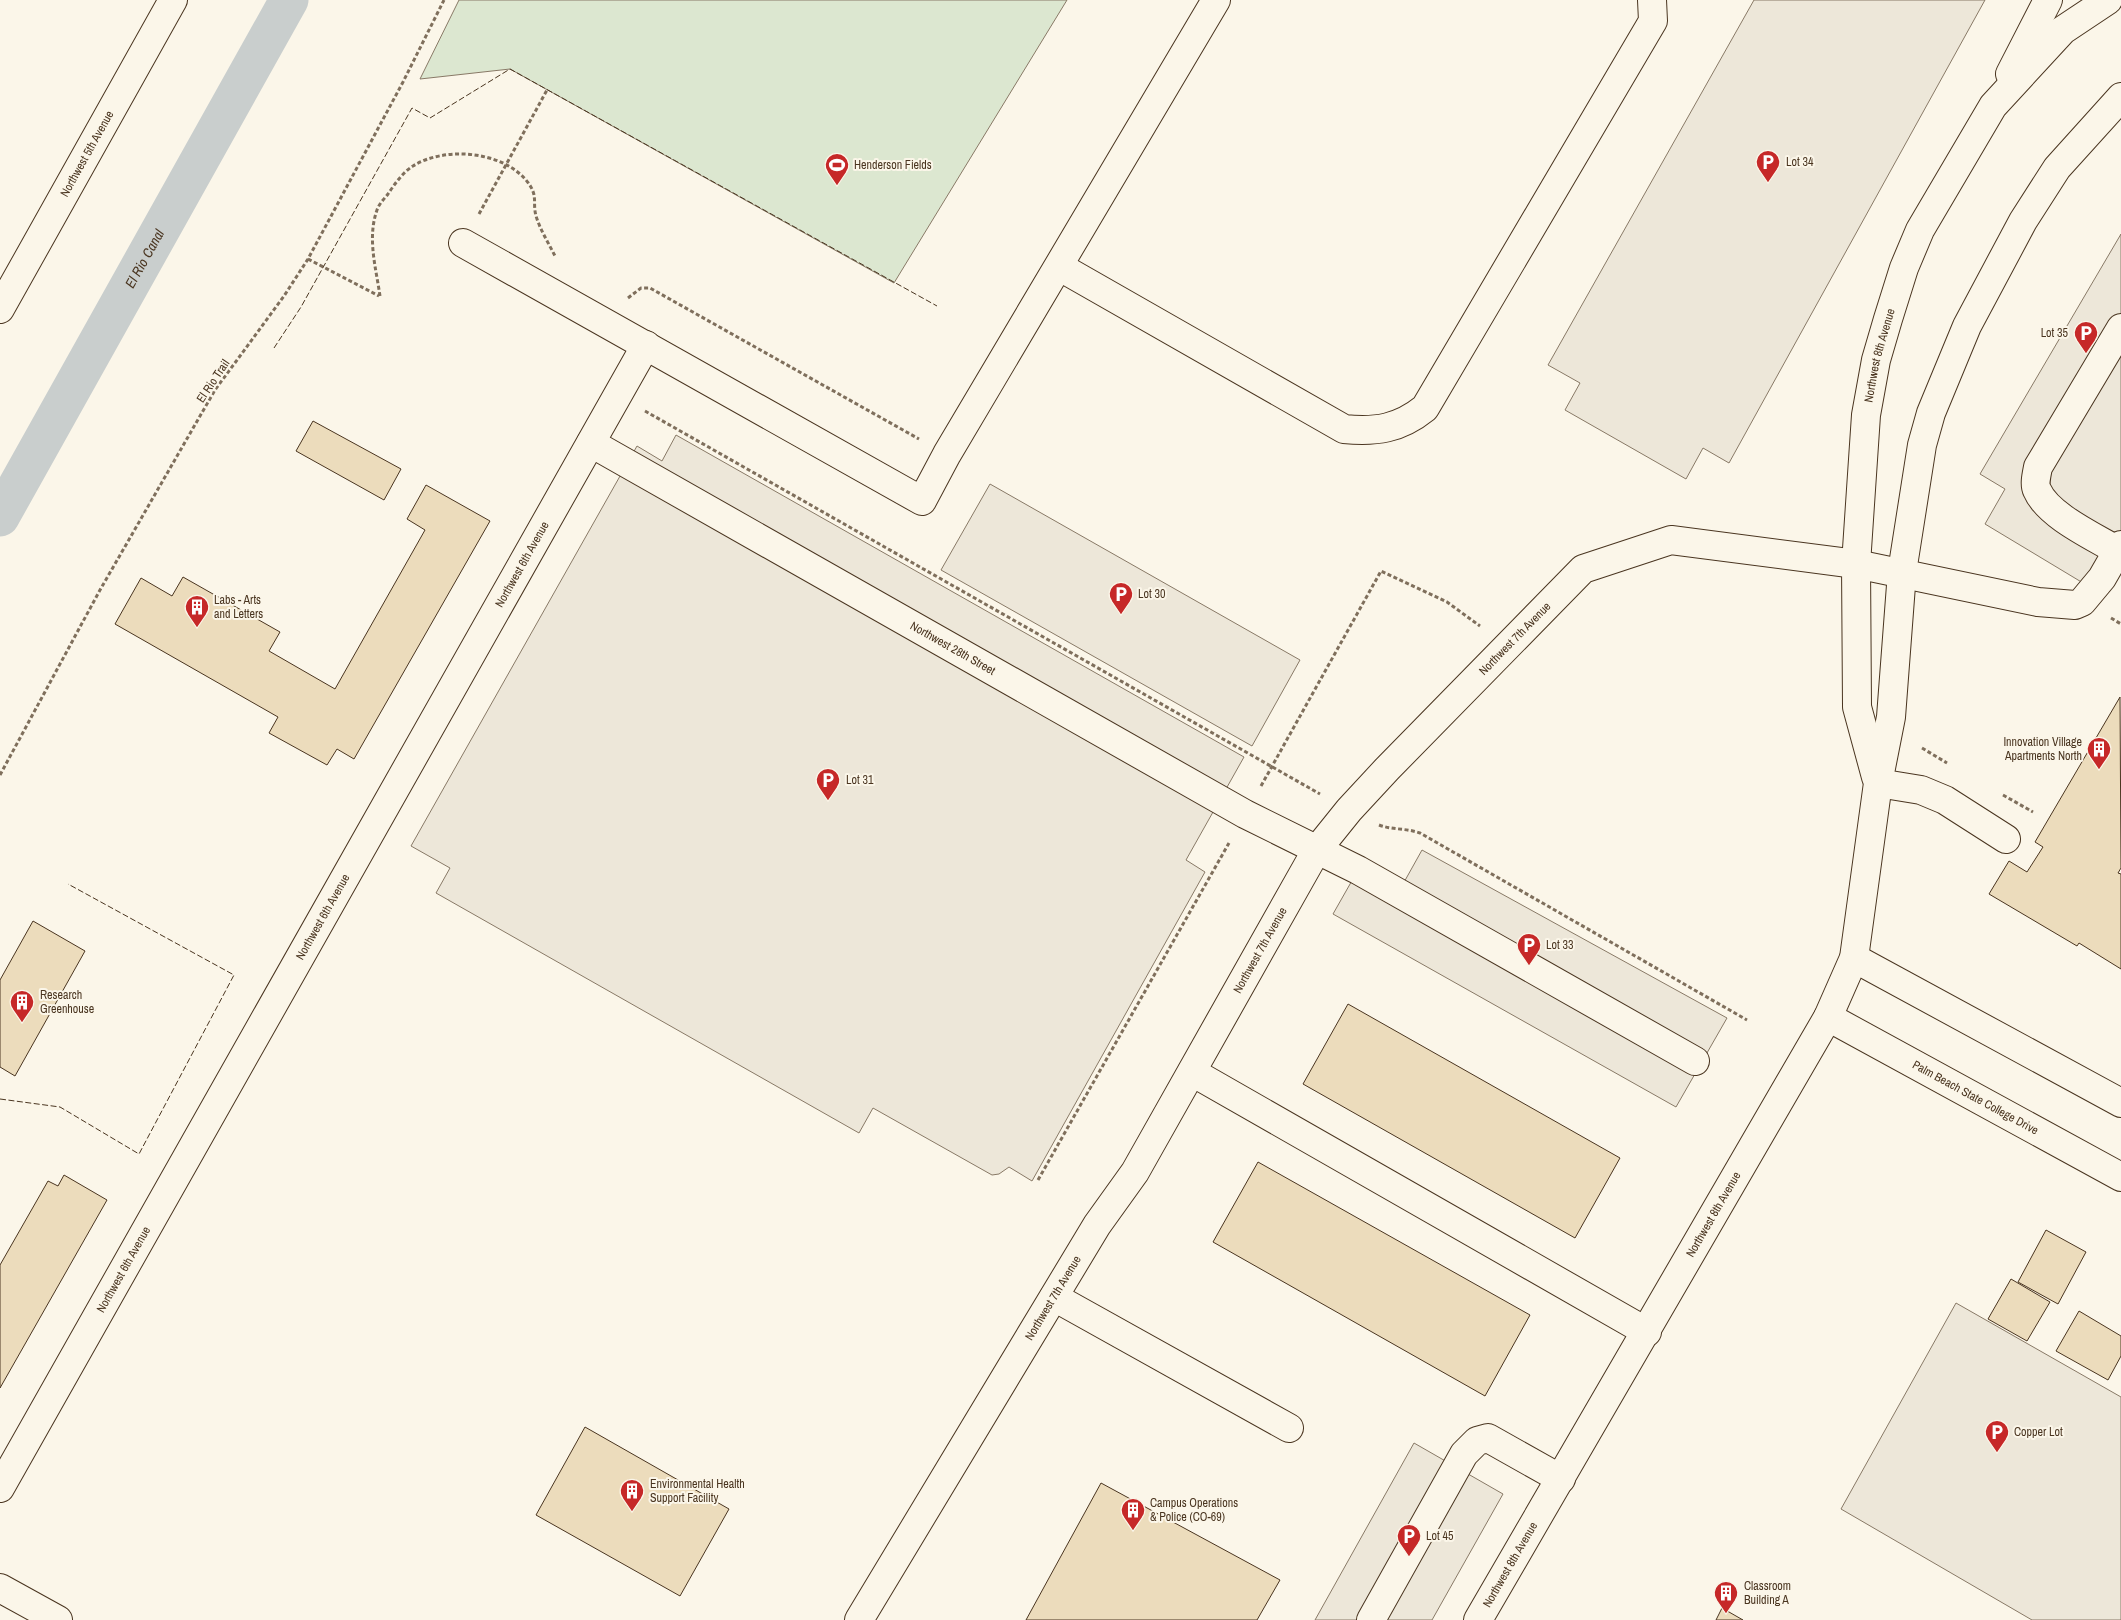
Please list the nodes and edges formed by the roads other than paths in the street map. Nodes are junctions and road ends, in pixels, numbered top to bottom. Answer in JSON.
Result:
{"nodes":[{"id":1,"x":173,"y":0,"type":"edge"},
{"id":2,"x":1216,"y":0,"type":"edge"},
{"id":3,"x":1652,"y":0,"type":"edge"},
{"id":4,"x":2048,"y":0,"type":"edge"},
{"id":5,"x":2108,"y":0,"type":"edge"},
{"id":6,"x":2121,"y":97,"type":"edge"},
{"id":7,"x":1994,"y":106,"type":"junction"},
{"id":8,"x":463,"y":243,"type":"road end"},
{"id":9,"x":1060,"y":267,"type":"junction"},
{"id":10,"x":0,"y":309,"type":"edge"},
{"id":11,"x":2121,"y":328,"type":"edge"},
{"id":12,"x":646,"y":345,"type":"junction"},
{"id":13,"x":591,"y":443,"type":"junction"},
{"id":14,"x":2119,"y":548,"type":"edge"},
{"id":15,"x":1856,"y":564,"type":"junction"},
{"id":16,"x":1902,"y":572,"type":"junction"},
{"id":17,"x":1878,"y":784,"type":"junction"},
{"id":18,"x":2006,"y":839,"type":"dead end"},
{"id":19,"x":1316,"y":851,"type":"junction"},
{"id":20,"x":1854,"y":958,"type":"junction"},
{"id":21,"x":1828,"y":1017,"type":"junction"},
{"id":22,"x":1695,"y":1061,"type":"dead end"},
{"id":23,"x":1192,"y":1072,"type":"junction"},
{"id":24,"x":2121,"y":1103,"type":"edge"},
{"id":25,"x":2121,"y":1177,"type":"edge"},
{"id":26,"x":1054,"y":1297,"type":"junction"},
{"id":27,"x":1647,"y":1332,"type":"junction"},
{"id":28,"x":1289,"y":1428,"type":"dead end"},
{"id":29,"x":1561,"y":1479,"type":"junction"},
{"id":30,"x":0,"y":1488,"type":"edge"},
{"id":31,"x":0,"y":1588,"type":"edge"},
{"id":32,"x":58,"y":1620,"type":"edge"},
{"id":33,"x":859,"y":1620,"type":"edge"},
{"id":34,"x":1371,"y":1620,"type":"edge"},
{"id":35,"x":1478,"y":1620,"type":"edge"}],
"edges":[{"from":1,"to":10,"type":"street","name":"Northwest 5th Avenue"},
{"from":2,"to":9,"type":"street"},
{"from":3,"to":9,"type":"street"},
{"from":4,"to":7,"type":"street"},
{"from":5,"to":7,"type":"street","name":"Northwest 8th Avenue"},
{"from":6,"to":16,"type":"street","name":"Northwest 8th Avenue"},
{"from":7,"to":15,"type":"street","name":"Northwest 8th Avenue"},
{"from":8,"to":12,"type":"street"},
{"from":9,"to":12,"type":"street"},
{"from":11,"to":14,"type":"street"},
{"from":12,"to":13,"type":"street","name":"Northwest 6th Avenue"},
{"from":13,"to":19,"type":"street","name":"Northwest 28th Street"},
{"from":13,"to":30,"type":"street","name":"Northwest 6th Avenue"},
{"from":14,"to":16,"type":"street","name":"Northwest 7th Avenue"},
{"from":15,"to":16,"type":"street","name":"Northwest 7th Avenue"},
{"from":15,"to":17,"type":"street","name":"Northwest 8th Avenue"},
{"from":15,"to":19,"type":"street","name":"Northwest 7th Avenue"},
{"from":16,"to":17,"type":"street","name":"Northwest 8th Avenue"},
{"from":17,"to":18,"type":"street"},
{"from":17,"to":20,"type":"street","name":"Northwest 8th Avenue"},
{"from":19,"to":22,"type":"street","name":"Northwest 28th Street"},
{"from":19,"to":23,"type":"street","name":"Northwest 7th Avenue"},
{"from":20,"to":21,"type":"street","name":"Northwest 8th Avenue"},
{"from":20,"to":24,"type":"street"},
{"from":21,"to":25,"type":"street","name":"Palm Beach State College Drive"},
{"from":21,"to":27,"type":"street","name":"Northwest 8th Avenue"},
{"from":23,"to":26,"type":"street","name":"Northwest 7th Avenue"},
{"from":23,"to":27,"type":"street"},
{"from":26,"to":28,"type":"street"},
{"from":26,"to":33,"type":"street","name":"Northwest 7th Avenue"},
{"from":27,"to":29,"type":"street","name":"Northwest 8th Avenue"},
{"from":29,"to":34,"type":"street"},
{"from":29,"to":35,"type":"street","name":"Northwest 8th Avenue"},
{"from":31,"to":32,"type":"street"}]}
